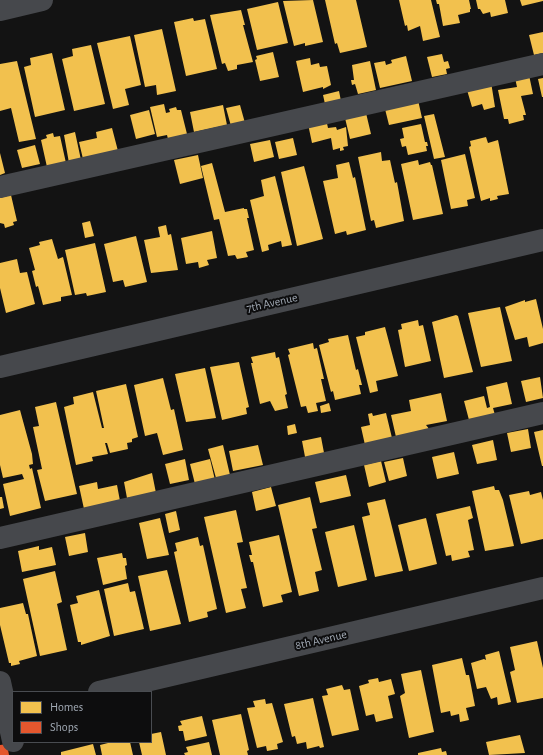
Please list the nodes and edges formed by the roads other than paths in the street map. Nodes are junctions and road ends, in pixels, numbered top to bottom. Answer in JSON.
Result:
{"nodes":[{"id":1,"x":42,"y":0,"type":"edge"},
{"id":2,"x":0,"y":10,"type":"edge"},
{"id":3,"x":543,"y":64,"type":"edge"},
{"id":4,"x":0,"y":188,"type":"edge"},
{"id":5,"x":543,"y":240,"type":"edge"},
{"id":6,"x":0,"y":367,"type":"edge"},
{"id":7,"x":543,"y":413,"type":"edge"},
{"id":8,"x":0,"y":538,"type":"edge"},
{"id":9,"x":543,"y":588,"type":"edge"},
{"id":10,"x":0,"y":682,"type":"edge"},
{"id":11,"x":103,"y":691,"type":"edge"},
{"id":12,"x":7,"y":714,"type":"edge"},
{"id":13,"x":12,"y":736,"type":"edge"},
{"id":14,"x":13,"y":743,"type":"edge"},
{"id":15,"x":16,"y":755,"type":"edge"}],
"edges":[{"from":1,"to":2,"type":"street"},
{"from":3,"to":4,"type":"street"},
{"from":5,"to":6,"type":"street","name":"7th Avenue"},
{"from":7,"to":8,"type":"street"},
{"from":9,"to":11,"type":"street","name":"8th Avenue"},
{"from":10,"to":12,"type":"street"},
{"from":12,"to":13,"type":"street"},
{"from":14,"to":15,"type":"street"}]}
